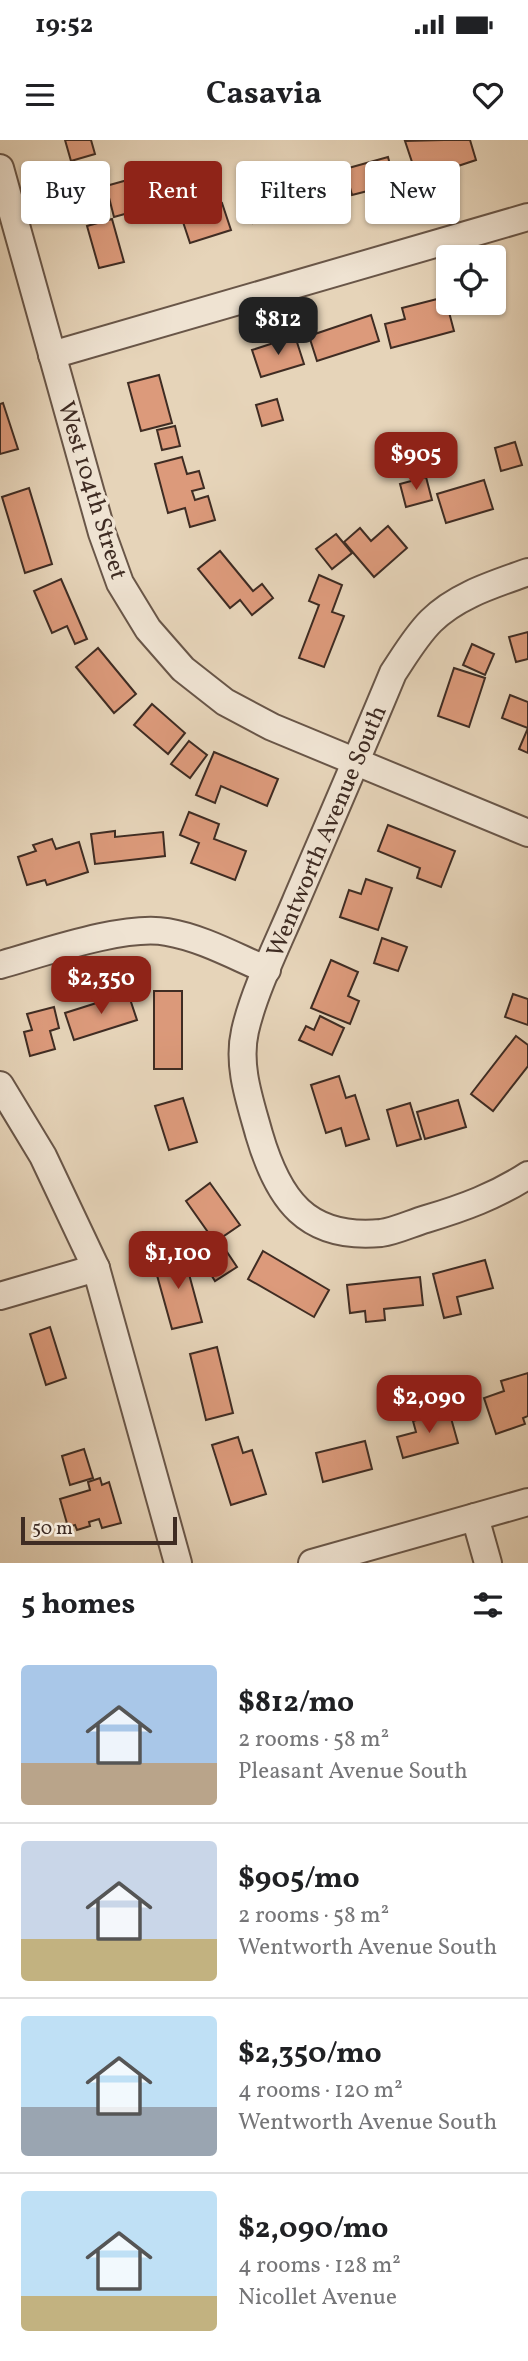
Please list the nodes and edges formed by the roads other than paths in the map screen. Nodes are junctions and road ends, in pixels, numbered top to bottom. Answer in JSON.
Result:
{"nodes":[{"id":1,"x":0,"y":168,"type":"edge"},
{"id":2,"x":528,"y":218,"type":"edge"},
{"id":3,"x":52,"y":355,"type":"junction"},
{"id":4,"x":528,"y":572,"type":"edge"},
{"id":5,"x":355,"y":762,"type":"junction"},
{"id":6,"x":528,"y":833,"type":"edge"},
{"id":7,"x":0,"y":965,"type":"edge"},
{"id":8,"x":267,"y":970,"type":"junction"},
{"id":9,"x":0,"y":1085,"type":"edge"},
{"id":10,"x":528,"y":1175,"type":"edge"},
{"id":11,"x":96,"y":1268,"type":"junction"},
{"id":12,"x":0,"y":1296,"type":"edge"},
{"id":13,"x":528,"y":1502,"type":"edge"},
{"id":14,"x":475,"y":1517,"type":"junction"},
{"id":15,"x":178,"y":1563,"type":"edge"},
{"id":16,"x":312,"y":1563,"type":"edge"},
{"id":17,"x":488,"y":1563,"type":"edge"}],
"edges":[{"from":1,"to":3,"type":"street","name":"West 104th Street"},
{"from":2,"to":3,"type":"street"},
{"from":3,"to":5,"type":"street","name":"West 104th Street"},
{"from":4,"to":5,"type":"street","name":"Wentworth Avenue South"},
{"from":5,"to":6,"type":"street","name":"West 104th Street"},
{"from":5,"to":8,"type":"street","name":"Wentworth Avenue South"},
{"from":7,"to":8,"type":"street","name":"Wentworth Avenue South"},
{"from":8,"to":10,"type":"street"},
{"from":9,"to":11,"type":"street"},
{"from":11,"to":12,"type":"street"},
{"from":11,"to":15,"type":"street"},
{"from":13,"to":14,"type":"street"},
{"from":14,"to":16,"type":"street"},
{"from":14,"to":17,"type":"street"}]}
